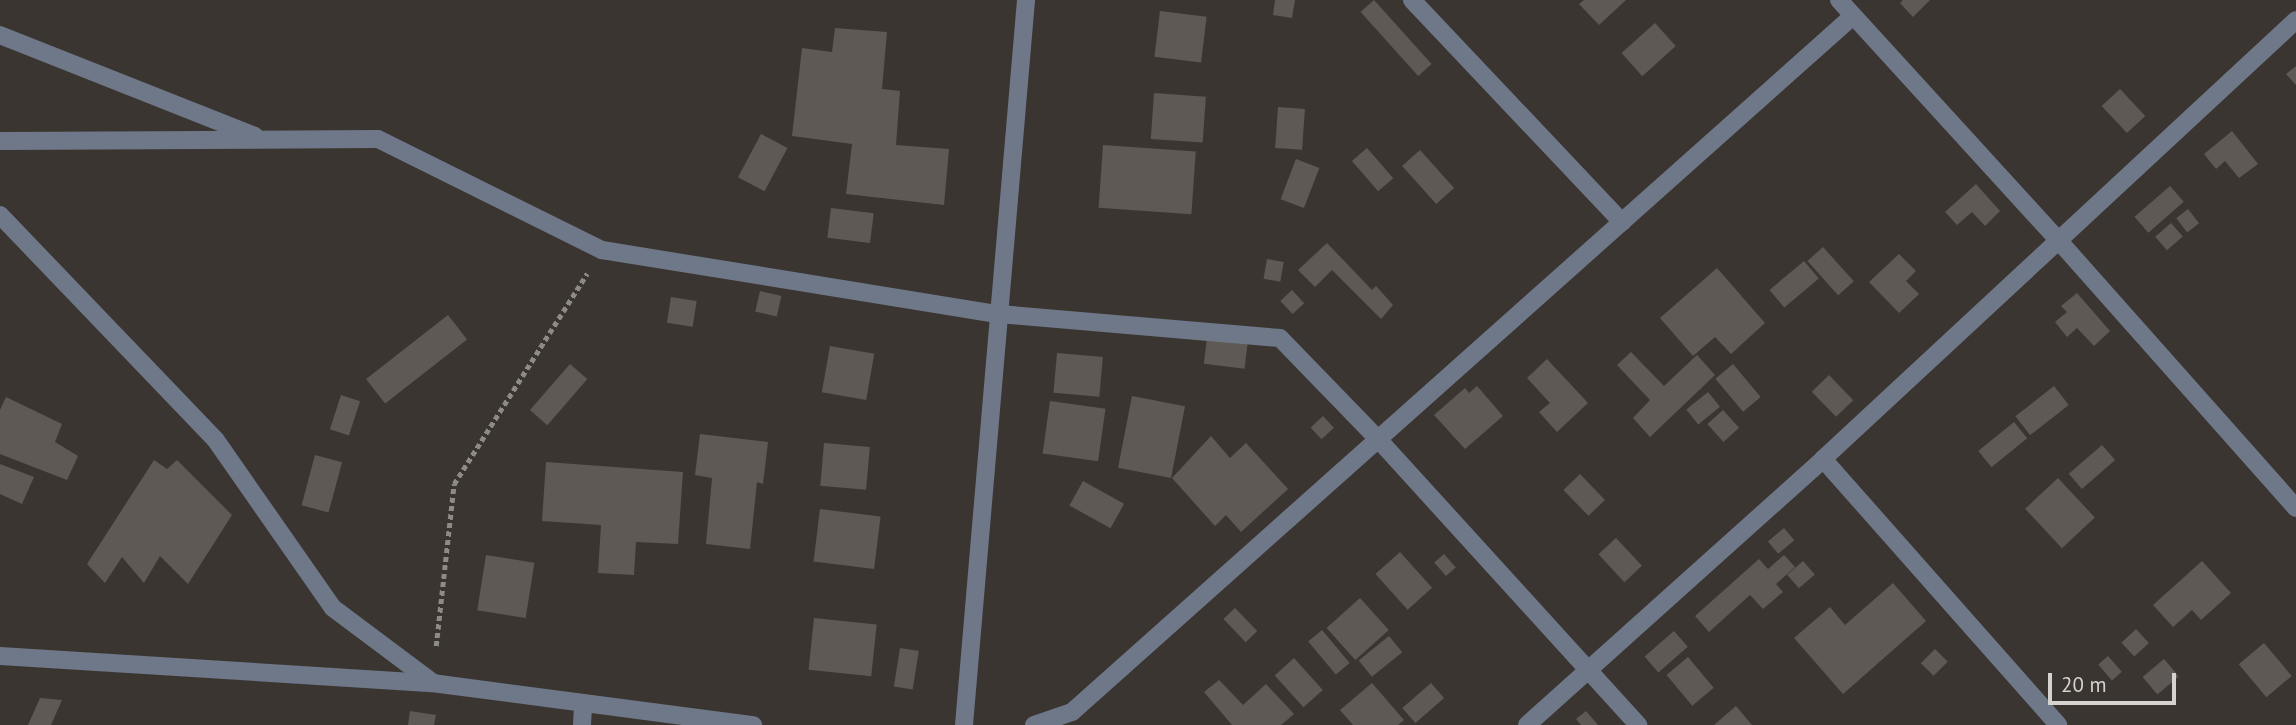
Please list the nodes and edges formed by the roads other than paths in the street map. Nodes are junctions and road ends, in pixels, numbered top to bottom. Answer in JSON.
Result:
{"nodes":[{"id":1,"x":1026,"y":0,"type":"edge"},
{"id":2,"x":1412,"y":0,"type":"edge"},
{"id":3,"x":1839,"y":0,"type":"edge"},
{"id":4,"x":1853,"y":16,"type":"junction"},
{"id":5,"x":2296,"y":19,"type":"edge"},
{"id":6,"x":0,"y":35,"type":"edge"},
{"id":7,"x":265,"y":139,"type":"junction"},
{"id":8,"x":0,"y":141,"type":"edge"},
{"id":9,"x":0,"y":215,"type":"edge"},
{"id":10,"x":1622,"y":222,"type":"junction"},
{"id":11,"x":2059,"y":241,"type":"junction"},
{"id":12,"x":999,"y":314,"type":"junction"},
{"id":13,"x":1378,"y":439,"type":"junction"},
{"id":14,"x":1823,"y":459,"type":"junction"},
{"id":15,"x":2296,"y":508,"type":"edge"},
{"id":16,"x":0,"y":656,"type":"edge"},
{"id":17,"x":1587,"y":670,"type":"junction"},
{"id":18,"x":432,"y":683,"type":"junction"},
{"id":19,"x":583,"y":703,"type":"junction"},
{"id":20,"x":582,"y":725,"type":"edge"},
{"id":21,"x":753,"y":725,"type":"edge"},
{"id":22,"x":964,"y":725,"type":"edge"},
{"id":23,"x":1034,"y":725,"type":"edge"},
{"id":24,"x":1527,"y":725,"type":"edge"},
{"id":25,"x":1638,"y":725,"type":"edge"},
{"id":26,"x":2058,"y":725,"type":"edge"}],
"edges":[{"from":1,"to":12,"type":"street"},
{"from":2,"to":10,"type":"street"},
{"from":3,"to":4,"type":"street"},
{"from":4,"to":10,"type":"street"},
{"from":4,"to":11,"type":"street"},
{"from":5,"to":11,"type":"street"},
{"from":6,"to":7,"type":"street"},
{"from":7,"to":8,"type":"street"},
{"from":7,"to":12,"type":"street"},
{"from":9,"to":18,"type":"street"},
{"from":10,"to":13,"type":"street"},
{"from":11,"to":14,"type":"street"},
{"from":11,"to":15,"type":"street"},
{"from":12,"to":13,"type":"street"},
{"from":12,"to":22,"type":"street"},
{"from":13,"to":17,"type":"street"},
{"from":13,"to":23,"type":"street"},
{"from":14,"to":17,"type":"street"},
{"from":14,"to":26,"type":"street"},
{"from":16,"to":18,"type":"street"},
{"from":17,"to":24,"type":"street"},
{"from":17,"to":25,"type":"street"},
{"from":18,"to":19,"type":"street"},
{"from":19,"to":20,"type":"street"},
{"from":19,"to":21,"type":"street"}]}
